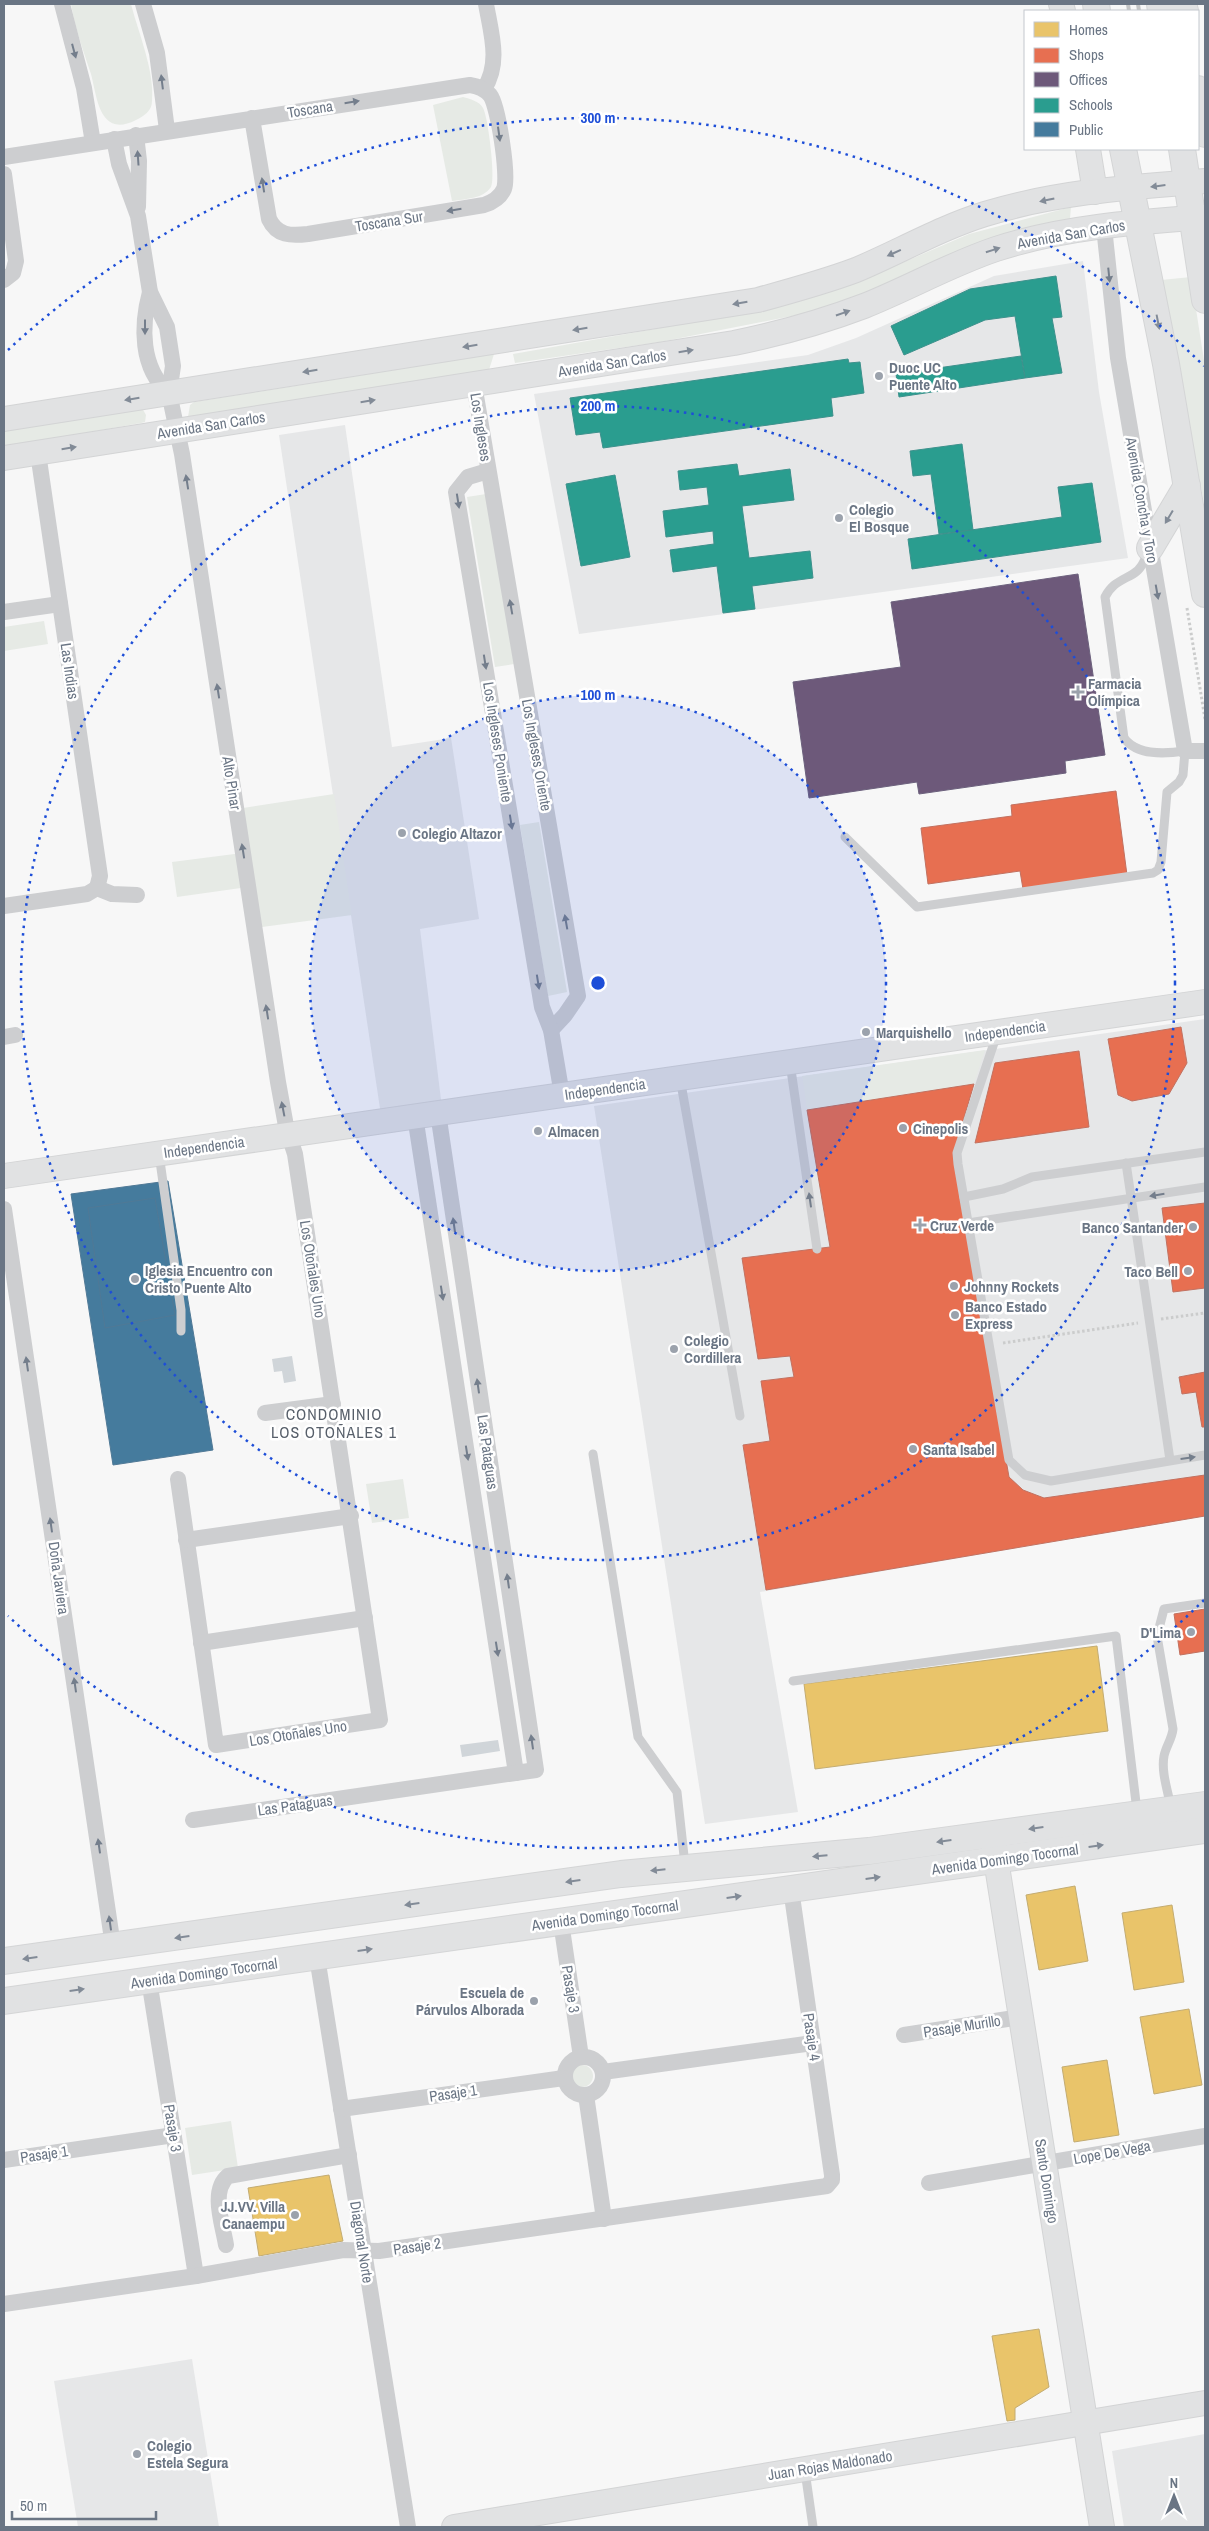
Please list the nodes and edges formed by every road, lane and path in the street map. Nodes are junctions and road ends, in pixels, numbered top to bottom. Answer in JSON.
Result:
{"nodes":[{"id":1,"x":62,"y":4,"type":"edge"},
{"id":2,"x":143,"y":4,"type":"edge"},
{"id":3,"x":486,"y":4,"type":"edge"},
{"id":4,"x":484,"y":89,"type":"junction"},
{"id":5,"x":1199,"y":95,"type":"edge"},
{"id":6,"x":252,"y":118,"type":"junction"},
{"id":7,"x":167,"y":130,"type":"junction"},
{"id":8,"x":1205,"y":134,"type":"edge"},
{"id":9,"x":136,"y":135,"type":"junction"},
{"id":10,"x":114,"y":139,"type":"junction"},
{"id":11,"x":93,"y":142,"type":"junction"},
{"id":12,"x":1088,"y":150,"type":"edge"},
{"id":13,"x":1123,"y":150,"type":"edge"},
{"id":14,"x":1182,"y":150,"type":"edge"},
{"id":15,"x":4,"y":158,"type":"edge"},
{"id":16,"x":4,"y":174,"type":"edge"},
{"id":17,"x":1196,"y":182,"type":"edge"},
{"id":18,"x":1130,"y":189,"type":"junction"},
{"id":19,"x":1095,"y":192,"type":"junction"},
{"id":20,"x":138,"y":216,"type":"junction"},
{"id":21,"x":1199,"y":218,"type":"edge"},
{"id":22,"x":1137,"y":223,"type":"junction"},
{"id":23,"x":1104,"y":227,"type":"junction"},
{"id":24,"x":8,"y":276,"type":"edge"},
{"id":25,"x":150,"y":292,"type":"junction"},
{"id":26,"x":1205,"y":300,"type":"edge"},
{"id":27,"x":518,"y":339,"type":"junction"},
{"id":28,"x":499,"y":380,"type":"junction"},
{"id":29,"x":474,"y":384,"type":"junction"},
{"id":30,"x":169,"y":393,"type":"junction"},
{"id":31,"x":4,"y":419,"type":"edge"},
{"id":32,"x":178,"y":430,"type":"junction"},
{"id":33,"x":38,"y":453,"type":"junction"},
{"id":34,"x":4,"y":458,"type":"edge"},
{"id":35,"x":488,"y":471,"type":"junction"},
{"id":36,"x":1187,"y":486,"type":"junction"},
{"id":37,"x":1150,"y":548,"type":"junction"},
{"id":38,"x":1205,"y":594,"type":"edge"},
{"id":39,"x":60,"y":604,"type":"junction"},
{"id":40,"x":4,"y":612,"type":"edge"},
{"id":41,"x":1185,"y":751,"type":"junction"},
{"id":42,"x":1205,"y":751,"type":"edge"},
{"id":43,"x":845,"y":837,"type":"dead end"},
{"id":44,"x":97,"y":888,"type":"junction"},
{"id":45,"x":137,"y":895,"type":"dead end"},
{"id":46,"x":4,"y":906,"type":"edge"},
{"id":47,"x":1205,"y":1002,"type":"edge"},
{"id":48,"x":551,"y":1030,"type":"junction"},
{"id":49,"x":997,"y":1032,"type":"junction"},
{"id":50,"x":790,"y":1062,"type":"junction"},
{"id":51,"x":680,"y":1078,"type":"junction"},
{"id":52,"x":562,"y":1095,"type":"junction"},
{"id":53,"x":427,"y":1115,"type":"junction"},
{"id":54,"x":289,"y":1135,"type":"junction"},
{"id":55,"x":1205,"y":1152,"type":"edge"},
{"id":56,"x":159,"y":1154,"type":"junction"},
{"id":57,"x":1126,"y":1163,"type":"junction"},
{"id":58,"x":4,"y":1176,"type":"edge"},
{"id":59,"x":1205,"y":1187,"type":"edge"},
{"id":60,"x":964,"y":1197,"type":"junction"},
{"id":61,"x":1131,"y":1199,"type":"junction"},
{"id":62,"x":4,"y":1209,"type":"edge"},
{"id":63,"x":968,"y":1223,"type":"junction"},
{"id":64,"x":816,"y":1249,"type":"dead end"},
{"id":65,"x":1205,"y":1313,"type":"edge"},
{"id":66,"x":1150,"y":1321,"type":"junction"},
{"id":67,"x":181,"y":1331,"type":"dead end"},
{"id":68,"x":989,"y":1345,"type":"junction"},
{"id":69,"x":333,"y":1404,"type":"junction"},
{"id":70,"x":265,"y":1413,"type":"dead end"},
{"id":71,"x":740,"y":1416,"type":"dead end"},
{"id":72,"x":593,"y":1454,"type":"dead end"},
{"id":73,"x":1205,"y":1455,"type":"edge"},
{"id":74,"x":1170,"y":1460,"type":"junction"},
{"id":75,"x":178,"y":1479,"type":"dead end"},
{"id":76,"x":351,"y":1516,"type":"junction"},
{"id":77,"x":186,"y":1540,"type":"junction"},
{"id":78,"x":1205,"y":1603,"type":"edge"},
{"id":79,"x":365,"y":1618,"type":"junction"},
{"id":80,"x":201,"y":1643,"type":"junction"},
{"id":81,"x":793,"y":1680,"type":"dead end"},
{"id":82,"x":516,"y":1773,"type":"junction"},
{"id":83,"x":1205,"y":1805,"type":"edge"},
{"id":84,"x":1171,"y":1810,"type":"junction"},
{"id":85,"x":1138,"y":1814,"type":"junction"},
{"id":86,"x":193,"y":1820,"type":"dead end"},
{"id":87,"x":1205,"y":1830,"type":"edge"},
{"id":88,"x":994,"y":1847,"type":"junction"},
{"id":89,"x":689,"y":1867,"type":"junction"},
{"id":90,"x":791,"y":1889,"type":"junction"},
{"id":91,"x":477,"y":1894,"type":"junction"},
{"id":92,"x":697,"y":1902,"type":"junction"},
{"id":93,"x":561,"y":1922,"type":"junction"},
{"id":94,"x":246,"y":1927,"type":"junction"},
{"id":95,"x":211,"y":1932,"type":"junction"},
{"id":96,"x":483,"y":1933,"type":"junction"},
{"id":97,"x":113,"y":1946,"type":"junction"},
{"id":98,"x":317,"y":1957,"type":"junction"},
{"id":99,"x":4,"y":1961,"type":"edge"},
{"id":100,"x":252,"y":1966,"type":"junction"},
{"id":101,"x":216,"y":1971,"type":"junction"},
{"id":102,"x":149,"y":1980,"type":"junction"},
{"id":103,"x":4,"y":2001,"type":"edge"},
{"id":104,"x":1021,"y":2017,"type":"junction"},
{"id":105,"x":904,"y":2035,"type":"dead end"},
{"id":106,"x":812,"y":2043,"type":"junction"},
{"id":107,"x":581,"y":2057,"type":"junction"},
{"id":108,"x":603,"y":2072,"type":"junction"},
{"id":109,"x":564,"y":2078,"type":"junction"},
{"id":110,"x":586,"y":2096,"type":"junction"},
{"id":111,"x":341,"y":2109,"type":"junction"},
{"id":112,"x":174,"y":2134,"type":"junction"},
{"id":113,"x":1205,"y":2136,"type":"edge"},
{"id":114,"x":348,"y":2155,"type":"junction"},
{"id":115,"x":4,"y":2160,"type":"edge"},
{"id":116,"x":1044,"y":2164,"type":"junction"},
{"id":117,"x":830,"y":2184,"type":"joint"},
{"id":118,"x":929,"y":2184,"type":"dead end"},
{"id":119,"x":604,"y":2219,"type":"junction"},
{"id":120,"x":226,"y":2245,"type":"dead end"},
{"id":121,"x":364,"y":2251,"type":"junction"},
{"id":122,"x":196,"y":2276,"type":"junction"},
{"id":123,"x":4,"y":2304,"type":"edge"},
{"id":124,"x":1205,"y":2403,"type":"edge"},
{"id":125,"x":1085,"y":2422,"type":"junction"},
{"id":126,"x":804,"y":2469,"type":"junction"},
{"id":127,"x":408,"y":2527,"type":"edge"},
{"id":128,"x":454,"y":2527,"type":"edge"},
{"id":129,"x":813,"y":2527,"type":"edge"},
{"id":130,"x":1102,"y":2527,"type":"edge"}],
"edges":[{"from":1,"to":11,"type":"street","one_way":true},
{"from":7,"to":2,"type":"street","one_way":true},
{"from":3,"to":4,"type":"street"},
{"from":6,"to":4,"type":"street","name":"Toscana","one_way":true},
{"from":4,"to":6,"type":"street","name":"Toscana Sur","one_way":true},
{"from":5,"to":8,"type":"main road"},
{"from":6,"to":7,"type":"street","name":"Toscana"},
{"from":7,"to":9,"type":"street","name":"Toscana"},
{"from":9,"to":10,"type":"street","name":"Toscana"},
{"from":20,"to":9,"type":"street","one_way":true},
{"from":10,"to":11,"type":"street","name":"Toscana"},
{"from":10,"to":20,"type":"street"},
{"from":11,"to":15,"type":"street","name":"Toscana"},
{"from":12,"to":19,"type":"street"},
{"from":13,"to":18,"type":"main road"},
{"from":14,"to":17,"type":"main road"},
{"from":16,"to":24,"type":"street"},
{"from":17,"to":18,"type":"street","one_way":true},
{"from":17,"to":21,"type":"main road"},
{"from":18,"to":19,"type":"street"},
{"from":18,"to":22,"type":"main road"},
{"from":19,"to":27,"type":"street","one_way":true},
{"from":20,"to":25,"type":"street"},
{"from":21,"to":22,"type":"street","name":"Avenida San Carlos"},
{"from":21,"to":26,"type":"main road"},
{"from":22,"to":23,"type":"street","name":"Avenida San Carlos"},
{"from":22,"to":36,"type":"main road","one_way":true},
{"from":28,"to":23,"type":"street","name":"Avenida San Carlos","one_way":true},
{"from":23,"to":37,"type":"street","name":"Avenida Concha y Toro","one_way":true},
{"from":25,"to":30,"type":"street"},
{"from":25,"to":30,"type":"street","one_way":true},
{"from":27,"to":28,"type":"street"},
{"from":27,"to":30,"type":"street","one_way":true},
{"from":28,"to":29,"type":"street","name":"Avenida San Carlos"},
{"from":32,"to":29,"type":"street","name":"Avenida San Carlos","one_way":true},
{"from":29,"to":35,"type":"street","name":"Los Ingleses"},
{"from":30,"to":31,"type":"street","one_way":true},
{"from":30,"to":32,"type":"street","name":"Alto Pinar"},
{"from":33,"to":32,"type":"street","name":"Avenida San Carlos","one_way":true},
{"from":54,"to":32,"type":"street","name":"Alto Pinar","one_way":true},
{"from":33,"to":34,"type":"street","name":"Avenida San Carlos"},
{"from":33,"to":39,"type":"street","name":"Las Indias"},
{"from":48,"to":35,"type":"street","name":"Los Ingleses Oriente","one_way":true},
{"from":35,"to":48,"type":"street","name":"Los Ingleses Poniente","one_way":true},
{"from":36,"to":37,"type":"main road","one_way":true},
{"from":36,"to":38,"type":"main road"},
{"from":37,"to":41,"type":"street","name":"Avenida Concha y Toro","one_way":true},
{"from":37,"to":41,"type":"lane"},
{"from":39,"to":40,"type":"street"},
{"from":39,"to":44,"type":"street","name":"Las Indias"},
{"from":41,"to":42,"type":"street"},
{"from":41,"to":43,"type":"lane"},
{"from":44,"to":45,"type":"street"},
{"from":44,"to":46,"type":"street"},
{"from":47,"to":49,"type":"street","name":"Independencia"},
{"from":48,"to":52,"type":"street"},
{"from":49,"to":50,"type":"street","name":"Independencia"},
{"from":49,"to":60,"type":"lane"},
{"from":50,"to":51,"type":"street","name":"Independencia"},
{"from":64,"to":50,"type":"lane","one_way":true},
{"from":51,"to":52,"type":"street","name":"Independencia"},
{"from":51,"to":71,"type":"lane"},
{"from":52,"to":53,"type":"street","name":"Independencia"},
{"from":53,"to":54,"type":"street","name":"Independencia"},
{"from":53,"to":82,"type":"street","name":"Las Pataguas","one_way":true},
{"from":82,"to":53,"type":"street","name":"Las Pataguas","one_way":true},
{"from":54,"to":56,"type":"street","name":"Independencia"},
{"from":54,"to":69,"type":"street","name":"Los Otoñales Uno"},
{"from":55,"to":57,"type":"lane"},
{"from":56,"to":58,"type":"street","name":"Independencia"},
{"from":56,"to":67,"type":"lane"},
{"from":57,"to":60,"type":"lane"},
{"from":57,"to":61,"type":"lane"},
{"from":59,"to":61,"type":"lane","one_way":true},
{"from":60,"to":63,"type":"lane"},
{"from":61,"to":63,"type":"lane"},
{"from":61,"to":66,"type":"lane"},
{"from":97,"to":62,"type":"street","name":"Doña Javiera","one_way":true},
{"from":63,"to":68,"type":"lane"},
{"from":65,"to":66,"type":"path"},
{"from":66,"to":68,"type":"path"},
{"from":66,"to":74,"type":"lane"},
{"from":68,"to":74,"type":"lane"},
{"from":69,"to":70,"type":"street"},
{"from":69,"to":76,"type":"street","name":"Los Otoñales Uno"},
{"from":72,"to":89,"type":"lane"},
{"from":74,"to":73,"type":"lane","one_way":true},
{"from":75,"to":77,"type":"street","name":"Los Otoñales Uno"},
{"from":76,"to":77,"type":"street"},
{"from":76,"to":79,"type":"street","name":"Los Otoñales Uno"},
{"from":77,"to":80,"type":"street","name":"Los Otoñales Uno"},
{"from":78,"to":84,"type":"lane"},
{"from":79,"to":80,"type":"street"},
{"from":79,"to":80,"type":"street","name":"Los Otoñales Uno"},
{"from":81,"to":85,"type":"lane"},
{"from":82,"to":86,"type":"street","name":"Las Pataguas"},
{"from":83,"to":84,"type":"main road","name":"Avenida Domingo Tocornal"},
{"from":84,"to":85,"type":"main road","name":"Avenida Domingo Tocornal"},
{"from":85,"to":88,"type":"main road","name":"Avenida Domingo Tocornal","one_way":true},
{"from":88,"to":87,"type":"main road","name":"Avenida Domingo Tocornal","one_way":true},
{"from":88,"to":89,"type":"main road","name":"Avenida Domingo Tocornal","one_way":true},
{"from":90,"to":88,"type":"main road","name":"Avenida Domingo Tocornal","one_way":true},
{"from":88,"to":104,"type":"street","name":"Santo Domingo"},
{"from":89,"to":91,"type":"main road","name":"Avenida Domingo Tocornal","one_way":true},
{"from":89,"to":92,"type":"main road"},
{"from":92,"to":90,"type":"main road","name":"Avenida Domingo Tocornal","one_way":true},
{"from":90,"to":106,"type":"street","name":"Pasaje 4"},
{"from":91,"to":94,"type":"main road","name":"Avenida Domingo Tocornal","one_way":true},
{"from":91,"to":96,"type":"main road"},
{"from":92,"to":93,"type":"main road","name":"Avenida Domingo Tocornal"},
{"from":93,"to":96,"type":"main road","name":"Avenida Domingo Tocornal"},
{"from":93,"to":107,"type":"street","name":"Pasaje 3"},
{"from":94,"to":95,"type":"main road","name":"Avenida Domingo Tocornal"},
{"from":94,"to":100,"type":"main road"},
{"from":95,"to":97,"type":"main road","name":"Avenida Domingo Tocornal","one_way":true},
{"from":95,"to":101,"type":"main road"},
{"from":98,"to":96,"type":"main road","name":"Avenida Domingo Tocornal","one_way":true},
{"from":97,"to":99,"type":"main road","name":"Avenida Domingo Tocornal","one_way":true},
{"from":98,"to":100,"type":"main road","name":"Avenida Domingo Tocornal"},
{"from":98,"to":111,"type":"street","name":"Diagonal Norte"},
{"from":100,"to":101,"type":"main road","name":"Avenida Domingo Tocornal"},
{"from":101,"to":102,"type":"main road","name":"Avenida Domingo Tocornal"},
{"from":103,"to":102,"type":"main road","name":"Avenida Domingo Tocornal","one_way":true},
{"from":102,"to":112,"type":"street","name":"Pasaje 3"},
{"from":104,"to":105,"type":"street","name":"Pasaje Murillo"},
{"from":104,"to":116,"type":"street","name":"Santo Domingo"},
{"from":106,"to":108,"type":"street"},
{"from":106,"to":117,"type":"street","name":"Pasaje 4"},
{"from":107,"to":108,"type":"street"},
{"from":107,"to":109,"type":"street"},
{"from":108,"to":110,"type":"street"},
{"from":109,"to":110,"type":"street"},
{"from":109,"to":111,"type":"street","name":"Pasaje 1"},
{"from":110,"to":119,"type":"street"},
{"from":111,"to":114,"type":"street","name":"Diagonal Norte"},
{"from":112,"to":115,"type":"street","name":"Pasaje 1"},
{"from":112,"to":122,"type":"street","name":"Pasaje 3"},
{"from":113,"to":116,"type":"street","name":"Lope De Vega"},
{"from":114,"to":120,"type":"street"},
{"from":114,"to":121,"type":"street","name":"Diagonal Norte"},
{"from":116,"to":118,"type":"street","name":"Lope De Vega"},
{"from":116,"to":125,"type":"street","name":"Santo Domingo"},
{"from":117,"to":119,"type":"street","name":"Pasaje 2"},
{"from":119,"to":121,"type":"street","name":"Pasaje 2"},
{"from":121,"to":122,"type":"street","name":"Pasaje 2"},
{"from":121,"to":127,"type":"street","name":"Diagonal Norte"},
{"from":122,"to":123,"type":"street","name":"Pasaje 2"},
{"from":124,"to":125,"type":"street","name":"Juan Rojas Maldonado"},
{"from":125,"to":126,"type":"street","name":"Juan Rojas Maldonado"},
{"from":125,"to":130,"type":"street","name":"Santo Domingo"},
{"from":126,"to":128,"type":"street","name":"Juan Rojas Maldonado"},
{"from":126,"to":129,"type":"lane"}]}
